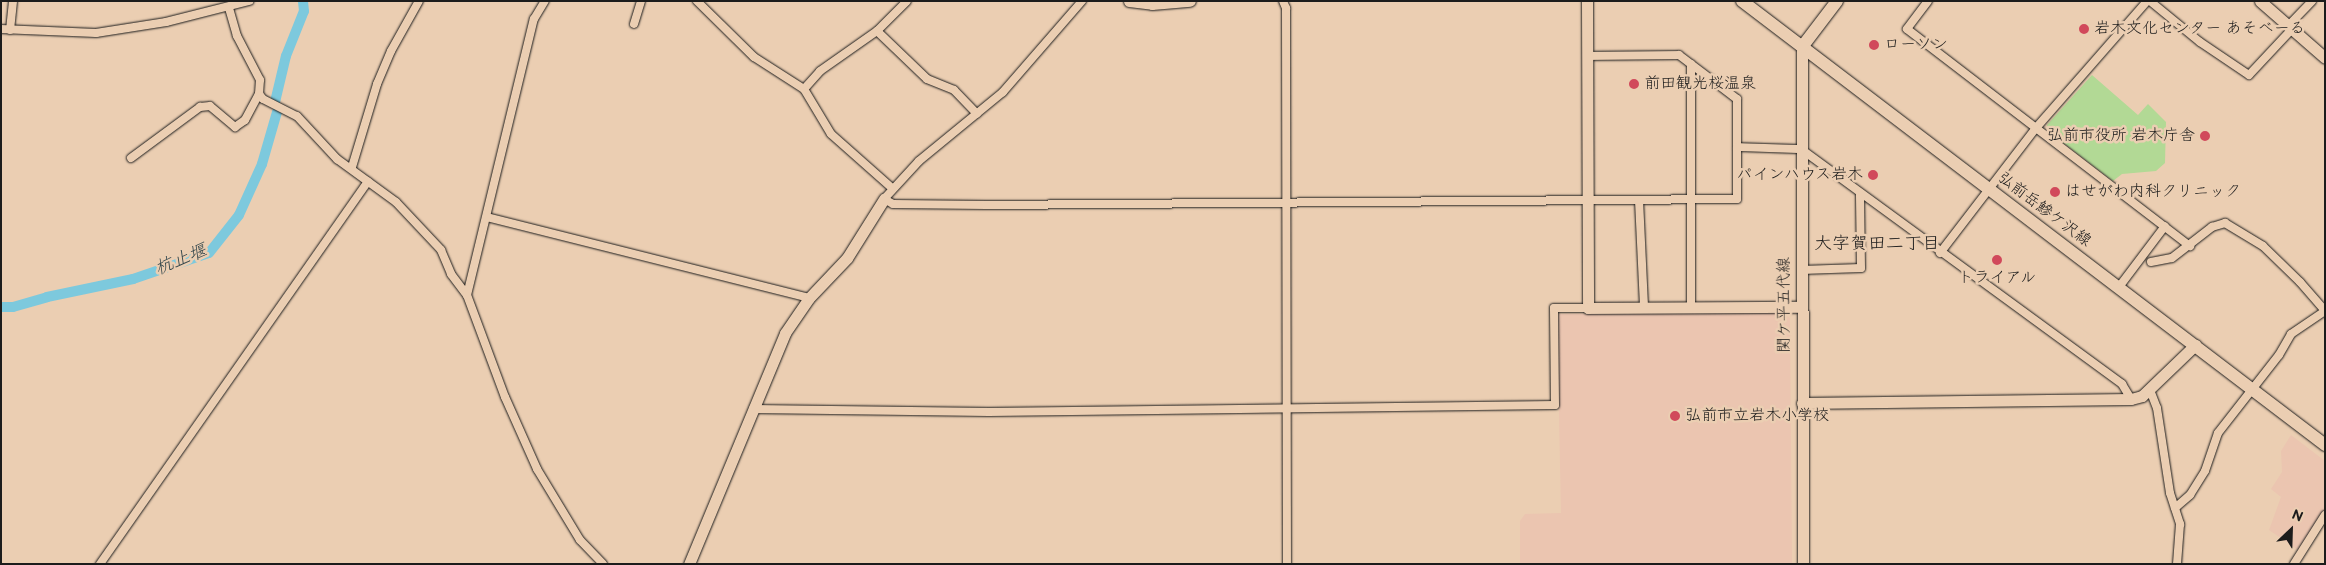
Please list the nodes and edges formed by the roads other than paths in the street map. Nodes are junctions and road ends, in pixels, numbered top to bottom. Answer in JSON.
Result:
{"nodes":[{"id":1,"x":14,"y":1,"type":"edge"},
{"id":2,"x":249,"y":1,"type":"edge"},
{"id":3,"x":419,"y":1,"type":"edge"},
{"id":4,"x":544,"y":1,"type":"edge"},
{"id":5,"x":641,"y":1,"type":"edge"},
{"id":6,"x":698,"y":1,"type":"edge"},
{"id":7,"x":907,"y":1,"type":"edge"},
{"id":8,"x":1082,"y":1,"type":"edge"},
{"id":9,"x":1128,"y":1,"type":"edge"},
{"id":10,"x":1190,"y":1,"type":"edge"},
{"id":11,"x":1283,"y":1,"type":"edge"},
{"id":12,"x":1587,"y":1,"type":"edge"},
{"id":13,"x":1742,"y":1,"type":"edge"},
{"id":14,"x":1837,"y":1,"type":"edge"},
{"id":15,"x":1928,"y":1,"type":"edge"},
{"id":16,"x":2149,"y":1,"type":"edge"},
{"id":17,"x":2260,"y":1,"type":"edge"},
{"id":18,"x":2312,"y":1,"type":"edge"},
{"id":19,"x":229,"y":8,"type":"junction"},
{"id":20,"x":634,"y":24,"type":"dead end"},
{"id":21,"x":2291,"y":26,"type":"junction"},
{"id":22,"x":1,"y":29,"type":"edge"},
{"id":23,"x":10,"y":30,"type":"junction"},
{"id":24,"x":877,"y":31,"type":"junction"},
{"id":25,"x":1802,"y":47,"type":"junction"},
{"id":26,"x":1587,"y":56,"type":"junction"},
{"id":27,"x":2325,"y":58,"type":"edge"},
{"id":28,"x":1691,"y":64,"type":"junction"},
{"id":29,"x":804,"y":89,"type":"junction"},
{"id":30,"x":259,"y":94,"type":"junction"},
{"id":31,"x":976,"y":114,"type":"junction"},
{"id":32,"x":2036,"y":128,"type":"junction"},
{"id":33,"x":1737,"y":147,"type":"junction"},
{"id":34,"x":1801,"y":149,"type":"junction"},
{"id":35,"x":131,"y":158,"type":"dead end"},
{"id":36,"x":352,"y":168,"type":"junction"},
{"id":37,"x":368,"y":181,"type":"junction"},
{"id":38,"x":892,"y":188,"type":"junction"},
{"id":39,"x":1989,"y":188,"type":"junction"},
{"id":40,"x":1860,"y":193,"type":"junction"},
{"id":41,"x":884,"y":199,"type":"junction"},
{"id":42,"x":1587,"y":200,"type":"junction"},
{"id":43,"x":1639,"y":200,"type":"junction"},
{"id":44,"x":1689,"y":200,"type":"junction"},
{"id":45,"x":1286,"y":202,"type":"junction"},
{"id":46,"x":487,"y":218,"type":"junction"},
{"id":47,"x":2165,"y":226,"type":"junction"},
{"id":48,"x":2190,"y":246,"type":"junction"},
{"id":49,"x":1940,"y":253,"type":"junction"},
{"id":50,"x":2151,"y":262,"type":"dead end"},
{"id":51,"x":1801,"y":270,"type":"junction"},
{"id":52,"x":2119,"y":287,"type":"junction"},
{"id":53,"x":467,"y":295,"type":"junction"},
{"id":54,"x":809,"y":298,"type":"junction"},
{"id":55,"x":1801,"y":307,"type":"junction"},
{"id":56,"x":1588,"y":308,"type":"junction"},
{"id":57,"x":1644,"y":308,"type":"junction"},
{"id":58,"x":1691,"y":308,"type":"junction"},
{"id":59,"x":2325,"y":311,"type":"edge"},
{"id":60,"x":2195,"y":344,"type":"junction"},
{"id":61,"x":2254,"y":389,"type":"junction"},
{"id":62,"x":2150,"y":390,"type":"junction"},
{"id":63,"x":2131,"y":399,"type":"junction"},
{"id":64,"x":1802,"y":403,"type":"junction"},
{"id":65,"x":1288,"y":408,"type":"junction"},
{"id":66,"x":753,"y":409,"type":"junction"},
{"id":67,"x":2325,"y":445,"type":"edge"},
{"id":68,"x":2175,"y":508,"type":"junction"},
{"id":69,"x":2325,"y":515,"type":"edge"},
{"id":70,"x":100,"y":564,"type":"edge"},
{"id":71,"x":603,"y":564,"type":"edge"},
{"id":72,"x":689,"y":564,"type":"edge"},
{"id":73,"x":1287,"y":564,"type":"edge"},
{"id":74,"x":1803,"y":564,"type":"edge"},
{"id":75,"x":2177,"y":564,"type":"edge"},
{"id":76,"x":2294,"y":564,"type":"edge"}],
"edges":[{"from":1,"to":23,"type":"street"},
{"from":2,"to":19,"type":"street"},
{"from":3,"to":36,"type":"street"},
{"from":4,"to":46,"type":"street"},
{"from":5,"to":20,"type":"street"},
{"from":6,"to":29,"type":"street"},
{"from":7,"to":24,"type":"street"},
{"from":8,"to":31,"type":"street"},
{"from":9,"to":10,"type":"street"},
{"from":11,"to":45,"type":"street"},
{"from":12,"to":26,"type":"street"},
{"from":13,"to":25,"type":"main road","name":"弘前岳鰺ケ沢線"},
{"from":14,"to":25,"type":"main road"},
{"from":15,"to":32,"type":"street"},
{"from":16,"to":21,"type":"street"},
{"from":16,"to":32,"type":"street"},
{"from":17,"to":21,"type":"street"},
{"from":18,"to":21,"type":"street"},
{"from":19,"to":23,"type":"street"},
{"from":19,"to":30,"type":"street"},
{"from":21,"to":27,"type":"street"},
{"from":22,"to":23,"type":"street"},
{"from":24,"to":29,"type":"street"},
{"from":24,"to":31,"type":"street"},
{"from":25,"to":34,"type":"street","name":"関ケ平五代線"},
{"from":25,"to":39,"type":"main road","name":"弘前岳鰺ケ沢線"},
{"from":26,"to":28,"type":"street"},
{"from":26,"to":42,"type":"street"},
{"from":28,"to":33,"type":"street"},
{"from":28,"to":44,"type":"street"},
{"from":29,"to":38,"type":"street"},
{"from":30,"to":35,"type":"street"},
{"from":30,"to":36,"type":"street"},
{"from":31,"to":38,"type":"street"},
{"from":32,"to":39,"type":"street"},
{"from":32,"to":47,"type":"street"},
{"from":33,"to":34,"type":"street"},
{"from":33,"to":44,"type":"street"},
{"from":34,"to":40,"type":"street"},
{"from":34,"to":51,"type":"street","name":"関ケ平五代線"},
{"from":36,"to":37,"type":"street"},
{"from":37,"to":53,"type":"street"},
{"from":37,"to":70,"type":"street"},
{"from":38,"to":41,"type":"street"},
{"from":39,"to":49,"type":"street"},
{"from":39,"to":52,"type":"main road","name":"弘前岳鰺ケ沢線"},
{"from":40,"to":49,"type":"street"},
{"from":40,"to":51,"type":"street"},
{"from":41,"to":45,"type":"street"},
{"from":41,"to":54,"type":"street"},
{"from":42,"to":43,"type":"street"},
{"from":42,"to":45,"type":"street"},
{"from":42,"to":56,"type":"street"},
{"from":43,"to":44,"type":"street"},
{"from":43,"to":57,"type":"street"},
{"from":44,"to":58,"type":"street"},
{"from":45,"to":65,"type":"street"},
{"from":46,"to":53,"type":"street"},
{"from":46,"to":54,"type":"street"},
{"from":47,"to":48,"type":"street"},
{"from":47,"to":52,"type":"street"},
{"from":48,"to":50,"type":"street"},
{"from":48,"to":59,"type":"street"},
{"from":49,"to":63,"type":"street"},
{"from":51,"to":55,"type":"street","name":"関ケ平五代線"},
{"from":52,"to":60,"type":"main road","name":"弘前岳鰺ケ沢線"},
{"from":53,"to":71,"type":"street"},
{"from":54,"to":66,"type":"street"},
{"from":55,"to":58,"type":"street"},
{"from":55,"to":64,"type":"street","name":"関ケ平五代線"},
{"from":56,"to":57,"type":"street"},
{"from":56,"to":65,"type":"street"},
{"from":57,"to":58,"type":"street"},
{"from":59,"to":61,"type":"street"},
{"from":60,"to":61,"type":"main road","name":"弘前岳鰺ケ沢線"},
{"from":60,"to":62,"type":"street"},
{"from":61,"to":67,"type":"main road","name":"弘前岳鰺ケ沢線"},
{"from":61,"to":68,"type":"street"},
{"from":62,"to":63,"type":"street"},
{"from":62,"to":68,"type":"street"},
{"from":63,"to":64,"type":"street"},
{"from":64,"to":74,"type":"street","name":"関ケ平五代線"},
{"from":65,"to":66,"type":"street"},
{"from":65,"to":73,"type":"street"},
{"from":66,"to":72,"type":"street"},
{"from":68,"to":75,"type":"street"},
{"from":69,"to":76,"type":"street"}]}
